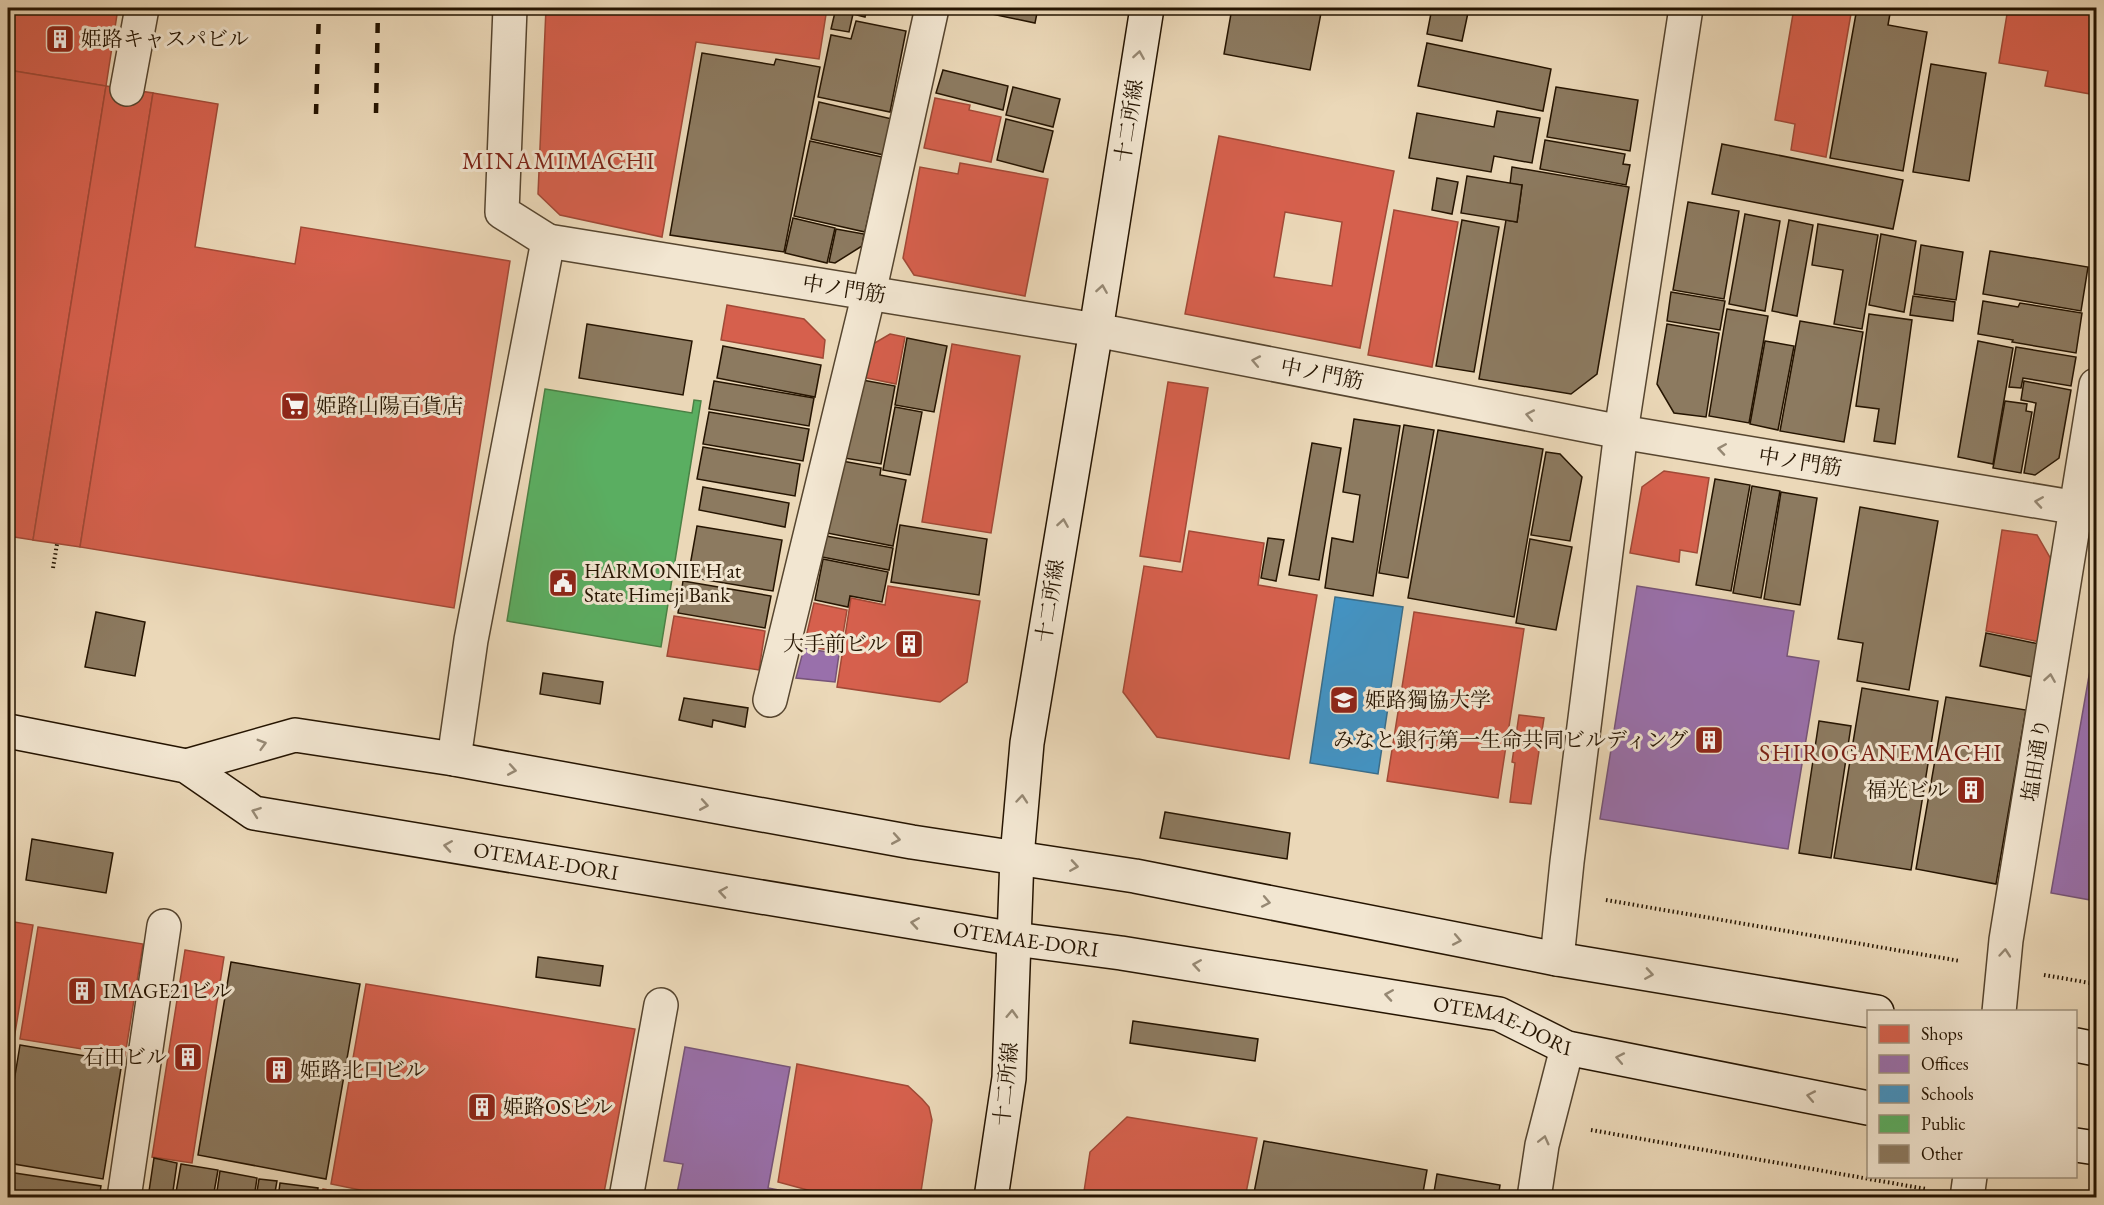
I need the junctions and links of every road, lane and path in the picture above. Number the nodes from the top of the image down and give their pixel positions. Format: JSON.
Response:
{"nodes":[{"id":1,"x":142,"y":8,"type":"edge"},
{"id":2,"x":510,"y":8,"type":"edge"},
{"id":3,"x":932,"y":8,"type":"edge"},
{"id":4,"x":1147,"y":8,"type":"edge"},
{"id":5,"x":1686,"y":8,"type":"edge"},
{"id":6,"x":127,"y":89,"type":"dead end"},
{"id":7,"x":548,"y":241,"type":"junction"},
{"id":8,"x":869,"y":293,"type":"junction"},
{"id":9,"x":1096,"y":330,"type":"junction"},
{"id":10,"x":2097,"y":385,"type":"edge"},
{"id":11,"x":1621,"y":432,"type":"junction"},
{"id":12,"x":2087,"y":510,"type":"edge"},
{"id":13,"x":57,"y":544,"type":"dead end"},
{"id":14,"x":53,"y":568,"type":"dead end"},
{"id":15,"x":770,"y":700,"type":"dead end"},
{"id":16,"x":8,"y":731,"type":"edge"},
{"id":17,"x":454,"y":759,"type":"junction"},
{"id":18,"x":186,"y":766,"type":"junction"},
{"id":19,"x":1017,"y":857,"type":"junction"},
{"id":20,"x":1563,"y":893,"type":"junction"},
{"id":21,"x":164,"y":926,"type":"dead end"},
{"id":22,"x":1015,"y":939,"type":"junction"},
{"id":23,"x":1557,"y":959,"type":"junction"},
{"id":24,"x":2004,"y":968,"type":"junction"},
{"id":25,"x":2097,"y":984,"type":"edge"},
{"id":26,"x":661,"y":1005,"type":"dead end"},
{"id":27,"x":1871,"y":1010,"type":"edge"},
{"id":28,"x":1999,"y":1010,"type":"edge"},
{"id":29,"x":2077,"y":1045,"type":"edge"},
{"id":30,"x":1567,"y":1048,"type":"junction"},
{"id":31,"x":2097,"y":1049,"type":"edge"},
{"id":32,"x":1867,"y":1108,"type":"edge"},
{"id":33,"x":1548,"y":1123,"type":"junction"},
{"id":34,"x":2077,"y":1145,"type":"edge"},
{"id":35,"x":2097,"y":1148,"type":"edge"},
{"id":36,"x":1867,"y":1174,"type":"edge"},
{"id":37,"x":1893,"y":1178,"type":"edge"},
{"id":38,"x":1968,"y":1190,"type":"edge"},
{"id":39,"x":124,"y":1197,"type":"edge"},
{"id":40,"x":626,"y":1197,"type":"edge"},
{"id":41,"x":992,"y":1197,"type":"edge"},
{"id":42,"x":1534,"y":1197,"type":"edge"}],
"edges":[{"from":1,"to":6,"type":"street"},
{"from":2,"to":7,"type":"street"},
{"from":3,"to":8,"type":"street"},
{"from":9,"to":4,"type":"street","name":"十二所線","one_way":true},
{"from":5,"to":11,"type":"street"},
{"from":7,"to":8,"type":"street","name":"中ノ門筋"},
{"from":7,"to":17,"type":"street"},
{"from":8,"to":9,"type":"street","name":"中ノ門筋"},
{"from":8,"to":15,"type":"street"},
{"from":11,"to":9,"type":"street","name":"中ノ門筋","one_way":true},
{"from":19,"to":9,"type":"street","name":"十二所線","one_way":true},
{"from":10,"to":12,"type":"street","name":"塩田通り"},
{"from":12,"to":11,"type":"street","name":"中ノ門筋","one_way":true},
{"from":11,"to":20,"type":"street"},
{"from":24,"to":12,"type":"street","name":"塩田通り","one_way":true},
{"from":13,"to":14,"type":"path"},
{"from":16,"to":18,"type":"street","name":"OTEMAE-DORI"},
{"from":18,"to":17,"type":"street","name":"OTEMAE-DORI","one_way":true},
{"from":17,"to":19,"type":"street","name":"OTEMAE-DORI","one_way":true},
{"from":22,"to":18,"type":"street","name":"OTEMAE-DORI","one_way":true},
{"from":19,"to":22,"type":"street","name":"十二所線"},
{"from":19,"to":23,"type":"street","name":"OTEMAE-DORI","one_way":true},
{"from":20,"to":23,"type":"street"},
{"from":20,"to":24,"type":"path"},
{"from":21,"to":39,"type":"street"},
{"from":30,"to":22,"type":"street","name":"OTEMAE-DORI","one_way":true},
{"from":41,"to":22,"type":"street","name":"十二所線","one_way":true},
{"from":23,"to":27,"type":"street","name":"OTEMAE-DORI","one_way":true},
{"from":24,"to":25,"type":"path"},
{"from":24,"to":28,"type":"street","name":"塩田通り"},
{"from":26,"to":40,"type":"street"},
{"from":29,"to":31,"type":"street"},
{"from":32,"to":30,"type":"street","name":"OTEMAE-DORI","one_way":true},
{"from":30,"to":33,"type":"street"},
{"from":33,"to":36,"type":"path"},
{"from":42,"to":33,"type":"street","one_way":true},
{"from":34,"to":35,"type":"street"},
{"from":37,"to":38,"type":"path"}]}
